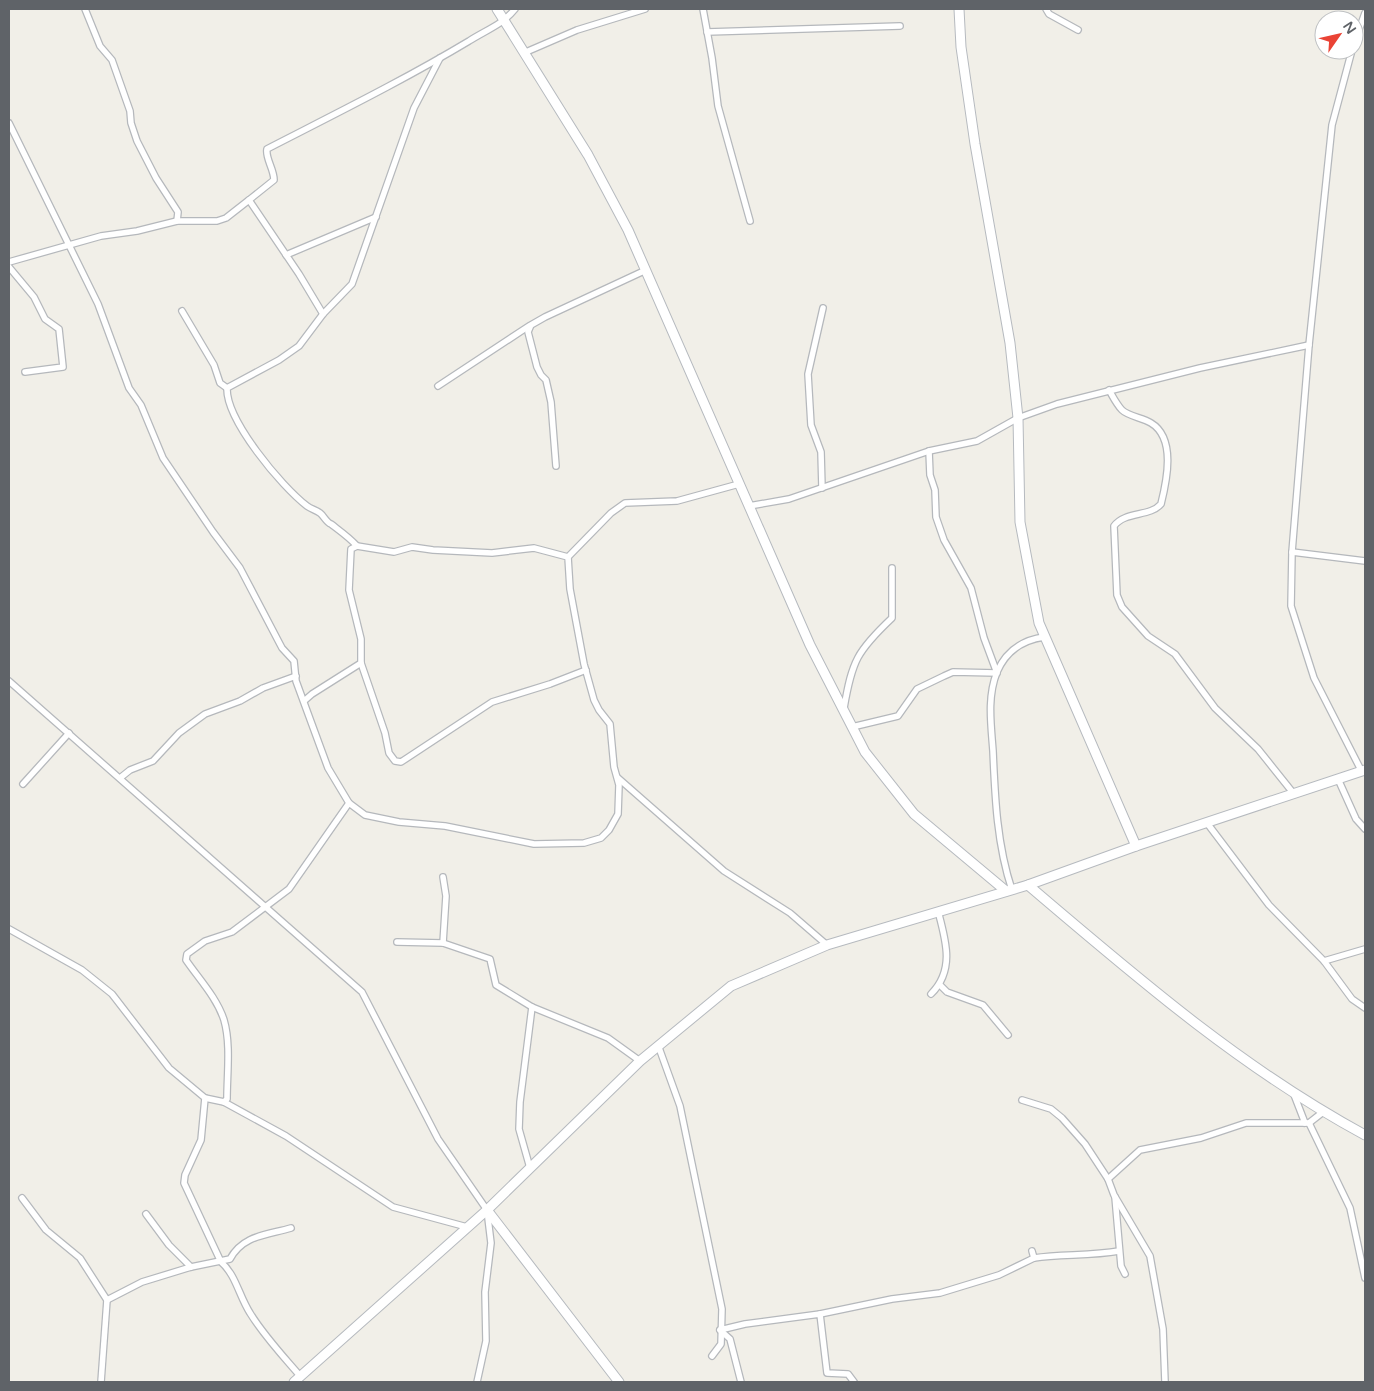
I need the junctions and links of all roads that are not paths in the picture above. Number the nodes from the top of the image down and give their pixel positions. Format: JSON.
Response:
{"nodes":[{"id":1,"x":85,"y":9,"type":"edge"},
{"id":2,"x":497,"y":9,"type":"edge"},
{"id":3,"x":515,"y":9,"type":"edge"},
{"id":4,"x":645,"y":9,"type":"edge"},
{"id":5,"x":703,"y":9,"type":"edge"},
{"id":6,"x":959,"y":9,"type":"edge"},
{"id":7,"x":1046,"y":9,"type":"edge"},
{"id":8,"x":504,"y":22,"type":"junction"},
{"id":9,"x":900,"y":26,"type":"dead end"},
{"id":10,"x":1078,"y":30,"type":"dead end"},
{"id":11,"x":707,"y":32,"type":"junction"},
{"id":12,"x":526,"y":52,"type":"junction"},
{"id":13,"x":440,"y":58,"type":"junction"},
{"id":14,"x":1349,"y":60,"type":"edge"},
{"id":15,"x":9,"y":123,"type":"edge"},
{"id":16,"x":249,"y":200,"type":"junction"},
{"id":17,"x":376,"y":217,"type":"junction"},
{"id":18,"x":177,"y":221,"type":"junction"},
{"id":19,"x":750,"y":221,"type":"dead end"},
{"id":20,"x":69,"y":245,"type":"junction"},
{"id":21,"x":286,"y":255,"type":"junction"},
{"id":22,"x":9,"y":262,"type":"edge"},
{"id":23,"x":9,"y":267,"type":"edge"},
{"id":24,"x":646,"y":270,"type":"junction"},
{"id":25,"x":823,"y":308,"type":"dead end"},
{"id":26,"x":182,"y":311,"type":"dead end"},
{"id":27,"x":323,"y":314,"type":"junction"},
{"id":28,"x":531,"y":325,"type":"junction"},
{"id":29,"x":1309,"y":345,"type":"junction"},
{"id":30,"x":25,"y":372,"type":"dead end"},
{"id":31,"x":438,"y":386,"type":"dead end"},
{"id":32,"x":227,"y":388,"type":"junction"},
{"id":33,"x":1109,"y":390,"type":"junction"},
{"id":34,"x":1018,"y":418,"type":"junction"},
{"id":35,"x":929,"y":451,"type":"junction"},
{"id":36,"x":556,"y":466,"type":"dead end"},
{"id":37,"x":739,"y":484,"type":"junction"},
{"id":38,"x":822,"y":488,"type":"junction"},
{"id":39,"x":749,"y":506,"type":"junction"},
{"id":40,"x":357,"y":546,"type":"junction"},
{"id":41,"x":1292,"y":552,"type":"junction"},
{"id":42,"x":568,"y":557,"type":"junction"},
{"id":43,"x":1365,"y":560,"type":"edge"},
{"id":44,"x":892,"y":568,"type":"dead end"},
{"id":45,"x":1044,"y":638,"type":"junction"},
{"id":46,"x":361,"y":663,"type":"junction"},
{"id":47,"x":586,"y":670,"type":"junction"},
{"id":48,"x":997,"y":673,"type":"junction"},
{"id":49,"x":296,"y":676,"type":"junction"},
{"id":50,"x":9,"y":680,"type":"edge"},
{"id":51,"x":304,"y":701,"type":"junction"},
{"id":52,"x":843,"y":710,"type":"junction"},
{"id":53,"x":852,"y":727,"type":"junction"},
{"id":54,"x":69,"y":734,"type":"junction"},
{"id":55,"x":1363,"y":771,"type":"edge"},
{"id":56,"x":120,"y":778,"type":"junction"},
{"id":57,"x":618,"y":778,"type":"junction"},
{"id":58,"x":1338,"y":779,"type":"junction"},
{"id":59,"x":23,"y":784,"type":"dead end"},
{"id":60,"x":1294,"y":794,"type":"junction"},
{"id":61,"x":349,"y":803,"type":"junction"},
{"id":62,"x":1207,"y":823,"type":"junction"},
{"id":63,"x":1365,"y":829,"type":"edge"},
{"id":64,"x":1136,"y":846,"type":"junction"},
{"id":65,"x":443,"y":877,"type":"dead end"},
{"id":66,"x":1028,"y":885,"type":"junction"},
{"id":67,"x":1009,"y":890,"type":"junction"},
{"id":68,"x":265,"y":906,"type":"junction"},
{"id":69,"x":938,"y":911,"type":"junction"},
{"id":70,"x":9,"y":929,"type":"edge"},
{"id":71,"x":397,"y":942,"type":"dead end"},
{"id":72,"x":444,"y":943,"type":"junction"},
{"id":73,"x":827,"y":945,"type":"junction"},
{"id":74,"x":1365,"y":949,"type":"edge"},
{"id":75,"x":1324,"y":961,"type":"junction"},
{"id":76,"x":940,"y":985,"type":"junction"},
{"id":77,"x":930,"y":994,"type":"dead end"},
{"id":78,"x":532,"y":1007,"type":"junction"},
{"id":79,"x":1365,"y":1008,"type":"edge"},
{"id":80,"x":1008,"y":1035,"type":"dead end"},
{"id":81,"x":658,"y":1045,"type":"junction"},
{"id":82,"x":640,"y":1061,"type":"junction"},
{"id":83,"x":1293,"y":1092,"type":"junction"},
{"id":84,"x":205,"y":1098,"type":"junction"},
{"id":85,"x":1022,"y":1100,"type":"dead end"},
{"id":86,"x":224,"y":1102,"type":"junction"},
{"id":87,"x":1323,"y":1112,"type":"junction"},
{"id":88,"x":1307,"y":1123,"type":"junction"},
{"id":89,"x":1365,"y":1135,"type":"edge"},
{"id":90,"x":530,"y":1168,"type":"junction"},
{"id":91,"x":1108,"y":1179,"type":"junction"},
{"id":92,"x":1114,"y":1195,"type":"junction"},
{"id":93,"x":22,"y":1198,"type":"dead end"},
{"id":94,"x":487,"y":1210,"type":"junction"},
{"id":95,"x":146,"y":1214,"type":"dead end"},
{"id":96,"x":292,"y":1228,"type":"dead end"},
{"id":97,"x":467,"y":1228,"type":"junction"},
{"id":98,"x":1032,"y":1251,"type":"dead end"},
{"id":99,"x":1119,"y":1251,"type":"junction"},
{"id":100,"x":1034,"y":1258,"type":"junction"},
{"id":101,"x":221,"y":1262,"type":"junction"},
{"id":102,"x":191,"y":1267,"type":"junction"},
{"id":103,"x":1125,"y":1274,"type":"dead end"},
{"id":104,"x":1365,"y":1278,"type":"edge"},
{"id":105,"x":107,"y":1300,"type":"junction"},
{"id":106,"x":820,"y":1314,"type":"junction"},
{"id":107,"x":720,"y":1330,"type":"junction"},
{"id":108,"x":712,"y":1356,"type":"dead end"},
{"id":109,"x":298,"y":1379,"type":"edge"},
{"id":110,"x":101,"y":1382,"type":"edge"},
{"id":111,"x":477,"y":1382,"type":"edge"},
{"id":112,"x":619,"y":1382,"type":"edge"},
{"id":113,"x":740,"y":1382,"type":"edge"},
{"id":114,"x":854,"y":1382,"type":"edge"},
{"id":115,"x":1165,"y":1382,"type":"edge"}],
"edges":[{"from":1,"to":18,"type":"street"},
{"from":2,"to":8,"type":"street"},
{"from":3,"to":8,"type":"street"},
{"from":4,"to":12,"type":"street"},
{"from":5,"to":11,"type":"street"},
{"from":6,"to":34,"type":"street"},
{"from":7,"to":10,"type":"street"},
{"from":8,"to":12,"type":"street"},
{"from":8,"to":13,"type":"street"},
{"from":9,"to":11,"type":"street"},
{"from":11,"to":19,"type":"street"},
{"from":12,"to":24,"type":"street"},
{"from":13,"to":16,"type":"street"},
{"from":13,"to":17,"type":"street"},
{"from":14,"to":29,"type":"street"},
{"from":15,"to":20,"type":"street"},
{"from":16,"to":18,"type":"street"},
{"from":16,"to":21,"type":"street"},
{"from":17,"to":21,"type":"street"},
{"from":17,"to":27,"type":"street"},
{"from":18,"to":20,"type":"street"},
{"from":20,"to":22,"type":"street"},
{"from":20,"to":49,"type":"street"},
{"from":21,"to":27,"type":"street"},
{"from":23,"to":30,"type":"street"},
{"from":24,"to":28,"type":"street"},
{"from":24,"to":37,"type":"street"},
{"from":25,"to":38,"type":"street"},
{"from":26,"to":32,"type":"street"},
{"from":27,"to":32,"type":"street"},
{"from":28,"to":31,"type":"street"},
{"from":28,"to":36,"type":"street"},
{"from":29,"to":33,"type":"street"},
{"from":29,"to":41,"type":"street"},
{"from":32,"to":40,"type":"street"},
{"from":33,"to":34,"type":"street"},
{"from":33,"to":60,"type":"street"},
{"from":34,"to":35,"type":"street"},
{"from":34,"to":45,"type":"street"},
{"from":35,"to":38,"type":"street"},
{"from":35,"to":48,"type":"street"},
{"from":37,"to":39,"type":"street"},
{"from":37,"to":42,"type":"street"},
{"from":38,"to":39,"type":"street"},
{"from":39,"to":52,"type":"street"},
{"from":40,"to":42,"type":"street"},
{"from":40,"to":46,"type":"street"},
{"from":41,"to":43,"type":"street"},
{"from":41,"to":55,"type":"street"},
{"from":42,"to":47,"type":"street"},
{"from":44,"to":52,"type":"street"},
{"from":45,"to":48,"type":"street"},
{"from":45,"to":64,"type":"street"},
{"from":46,"to":47,"type":"street"},
{"from":46,"to":51,"type":"street"},
{"from":47,"to":57,"type":"street"},
{"from":48,"to":53,"type":"street"},
{"from":48,"to":67,"type":"street"},
{"from":49,"to":51,"type":"street"},
{"from":49,"to":56,"type":"street"},
{"from":50,"to":54,"type":"street"},
{"from":51,"to":61,"type":"street"},
{"from":52,"to":53,"type":"street"},
{"from":53,"to":67,"type":"street"},
{"from":54,"to":56,"type":"street"},
{"from":54,"to":59,"type":"street"},
{"from":55,"to":58,"type":"street"},
{"from":56,"to":68,"type":"street"},
{"from":57,"to":61,"type":"street"},
{"from":57,"to":73,"type":"street"},
{"from":58,"to":60,"type":"street"},
{"from":58,"to":63,"type":"street"},
{"from":60,"to":62,"type":"street"},
{"from":61,"to":68,"type":"street"},
{"from":62,"to":64,"type":"street"},
{"from":62,"to":75,"type":"street"},
{"from":64,"to":66,"type":"street"},
{"from":65,"to":72,"type":"street"},
{"from":66,"to":67,"type":"street"},
{"from":66,"to":83,"type":"street"},
{"from":67,"to":69,"type":"street"},
{"from":68,"to":86,"type":"street"},
{"from":68,"to":94,"type":"street"},
{"from":69,"to":73,"type":"street"},
{"from":69,"to":76,"type":"street"},
{"from":70,"to":84,"type":"street"},
{"from":71,"to":72,"type":"street"},
{"from":72,"to":78,"type":"street"},
{"from":73,"to":81,"type":"street"},
{"from":74,"to":75,"type":"street"},
{"from":75,"to":79,"type":"street"},
{"from":76,"to":77,"type":"street"},
{"from":76,"to":80,"type":"street"},
{"from":78,"to":82,"type":"street"},
{"from":78,"to":90,"type":"street"},
{"from":81,"to":82,"type":"street"},
{"from":81,"to":107,"type":"street"},
{"from":82,"to":90,"type":"street"},
{"from":83,"to":87,"type":"street"},
{"from":83,"to":88,"type":"street"},
{"from":84,"to":86,"type":"street"},
{"from":84,"to":101,"type":"street"},
{"from":85,"to":91,"type":"street"},
{"from":86,"to":97,"type":"street"},
{"from":87,"to":88,"type":"street"},
{"from":87,"to":89,"type":"street"},
{"from":88,"to":91,"type":"street"},
{"from":88,"to":104,"type":"street"},
{"from":90,"to":94,"type":"street"},
{"from":91,"to":92,"type":"street"},
{"from":92,"to":99,"type":"street"},
{"from":92,"to":115,"type":"street"},
{"from":93,"to":105,"type":"street"},
{"from":94,"to":97,"type":"street"},
{"from":94,"to":111,"type":"street"},
{"from":94,"to":112,"type":"street"},
{"from":95,"to":102,"type":"street"},
{"from":96,"to":101,"type":"street"},
{"from":97,"to":109,"type":"street"},
{"from":98,"to":100,"type":"street"},
{"from":99,"to":100,"type":"street"},
{"from":99,"to":103,"type":"street"},
{"from":100,"to":106,"type":"street"},
{"from":101,"to":102,"type":"street"},
{"from":101,"to":109,"type":"street"},
{"from":102,"to":105,"type":"street"},
{"from":105,"to":110,"type":"street"},
{"from":106,"to":107,"type":"street"},
{"from":106,"to":114,"type":"street"},
{"from":107,"to":108,"type":"street"},
{"from":107,"to":113,"type":"street"}]}
